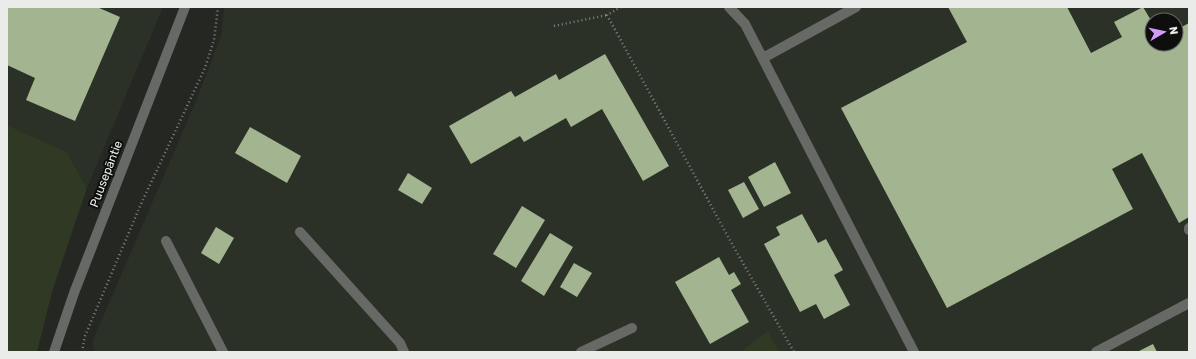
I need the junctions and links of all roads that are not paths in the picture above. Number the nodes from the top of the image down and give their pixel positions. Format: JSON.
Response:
{"nodes":[{"id":1,"x":185,"y":7,"type":"edge"},
{"id":2,"x":729,"y":7,"type":"edge"},
{"id":3,"x":856,"y":7,"type":"edge"},
{"id":4,"x":763,"y":58,"type":"junction"},
{"id":5,"x":300,"y":232,"type":"dead end"},
{"id":6,"x":166,"y":242,"type":"dead end"},
{"id":7,"x":1189,"y":304,"type":"edge"},
{"id":8,"x":632,"y":328,"type":"dead end"},
{"id":9,"x":54,"y":352,"type":"edge"},
{"id":10,"x":223,"y":352,"type":"edge"},
{"id":11,"x":404,"y":352,"type":"edge"},
{"id":12,"x":581,"y":352,"type":"edge"},
{"id":13,"x":914,"y":352,"type":"edge"},
{"id":14,"x":1096,"y":352,"type":"edge"}],
"edges":[{"from":1,"to":9,"type":"street","name":"Puusepäntie"},
{"from":2,"to":4,"type":"street"},
{"from":3,"to":4,"type":"street"},
{"from":4,"to":13,"type":"street"},
{"from":5,"to":11,"type":"street"},
{"from":6,"to":10,"type":"street"},
{"from":7,"to":14,"type":"street"},
{"from":8,"to":12,"type":"street"}]}
